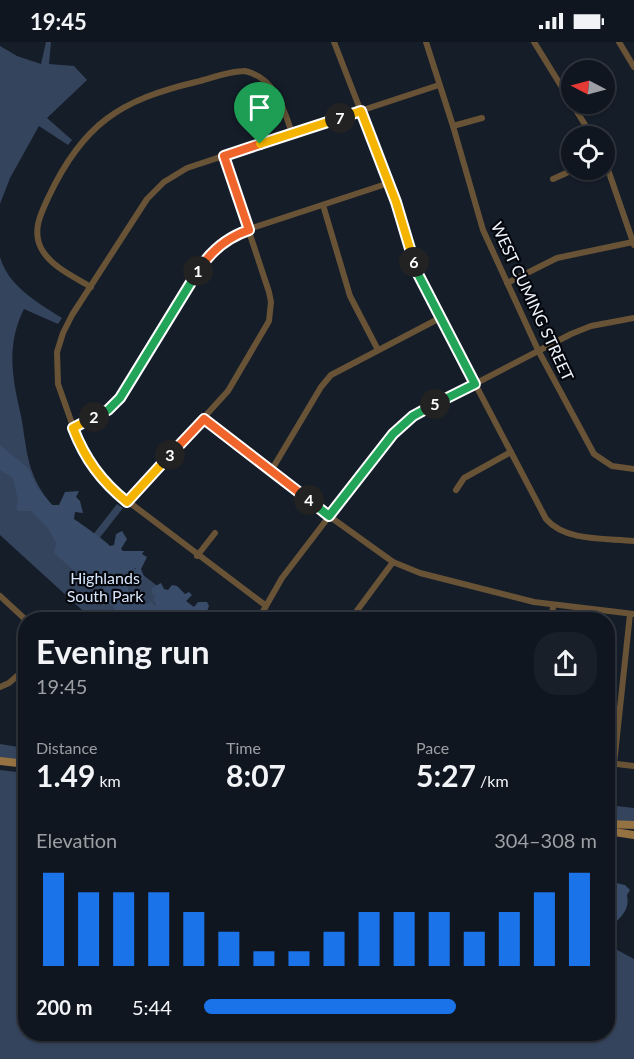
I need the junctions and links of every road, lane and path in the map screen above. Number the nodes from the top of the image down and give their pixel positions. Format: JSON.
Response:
{"nodes":[{"id":1,"x":334,"y":42,"type":"edge"},
{"id":2,"x":426,"y":42,"type":"edge"},
{"id":3,"x":534,"y":42,"type":"edge"},
{"id":4,"x":619,"y":42,"type":"edge"},
{"id":5,"x":634,"y":67,"type":"edge"},
{"id":6,"x":439,"y":85,"type":"junction"},
{"id":7,"x":361,"y":111,"type":"junction"},
{"id":8,"x":482,"y":118,"type":"dead end"},
{"id":9,"x":453,"y":126,"type":"junction"},
{"id":10,"x":586,"y":126,"type":"edge"},
{"id":11,"x":292,"y":133,"type":"junction"},
{"id":12,"x":224,"y":156,"type":"junction"},
{"id":13,"x":561,"y":175,"type":"edge"},
{"id":14,"x":553,"y":179,"type":"dead end"},
{"id":15,"x":612,"y":180,"type":"edge"},
{"id":16,"x":389,"y":183,"type":"junction"},
{"id":17,"x":323,"y":205,"type":"junction"},
{"id":18,"x":249,"y":230,"type":"junction"},
{"id":19,"x":634,"y":243,"type":"edge"},
{"id":20,"x":507,"y":283,"type":"junction"},
{"id":21,"x":91,"y":287,"type":"junction"},
{"id":22,"x":440,"y":318,"type":"junction"},
{"id":23,"x":634,"y":318,"type":"edge"},
{"id":24,"x":378,"y":350,"type":"junction"},
{"id":25,"x":538,"y":350,"type":"junction"},
{"id":26,"x":475,"y":384,"type":"junction"},
{"id":27,"x":204,"y":419,"type":"junction"},
{"id":28,"x":73,"y":428,"type":"junction"},
{"id":29,"x":511,"y":452,"type":"junction"},
{"id":30,"x":634,"y":469,"type":"edge"},
{"id":31,"x":270,"y":471,"type":"junction"},
{"id":32,"x":456,"y":490,"type":"dead end"},
{"id":33,"x":127,"y":502,"type":"junction"},
{"id":34,"x":329,"y":516,"type":"junction"},
{"id":35,"x":215,"y":533,"type":"dead end"},
{"id":36,"x":634,"y":541,"type":"edge"},
{"id":37,"x":197,"y":556,"type":"junction"},
{"id":38,"x":393,"y":562,"type":"junction"},
{"id":39,"x":0,"y":596,"type":"edge"},
{"id":40,"x":265,"y":605,"type":"junction"},
{"id":41,"x":553,"y":606,"type":"junction"},
{"id":42,"x":262,"y":612,"type":"edge"},
{"id":43,"x":356,"y":612,"type":"edge"},
{"id":44,"x":553,"y":612,"type":"edge"},
{"id":45,"x":612,"y":612,"type":"edge"},
{"id":46,"x":615,"y":612,"type":"edge"},
{"id":47,"x":18,"y":613,"type":"edge"},
{"id":48,"x":632,"y":614,"type":"edge"},
{"id":49,"x":18,"y":675,"type":"edge"},
{"id":50,"x":0,"y":687,"type":"edge"},
{"id":51,"x":615,"y":735,"type":"edge"},
{"id":52,"x":0,"y":761,"type":"edge"},
{"id":53,"x":18,"y":763,"type":"edge"},
{"id":54,"x":615,"y":764,"type":"edge"},
{"id":55,"x":634,"y":766,"type":"edge"},
{"id":56,"x":615,"y":824,"type":"edge"},
{"id":57,"x":634,"y":825,"type":"edge"},
{"id":58,"x":615,"y":832,"type":"edge"},
{"id":59,"x":634,"y":835,"type":"edge"}],
"edges":[{"from":1,"to":7,"type":"street"},
{"from":2,"to":6,"type":"street","name":"WEST CUMING STREET"},
{"from":3,"to":10,"type":"street"},
{"from":4,"to":5,"type":"street"},
{"from":6,"to":7,"type":"street"},
{"from":6,"to":9,"type":"street","name":"WEST CUMING STREET"},
{"from":7,"to":11,"type":"street"},
{"from":7,"to":16,"type":"street"},
{"from":8,"to":9,"type":"street"},
{"from":9,"to":20,"type":"street","name":"WEST CUMING STREET"},
{"from":11,"to":12,"type":"street"},
{"from":11,"to":21,"type":"street"},
{"from":12,"to":18,"type":"street"},
{"from":12,"to":21,"type":"street"},
{"from":13,"to":14,"type":"street"},
{"from":15,"to":19,"type":"street"},
{"from":16,"to":17,"type":"street"},
{"from":16,"to":22,"type":"street"},
{"from":17,"to":18,"type":"street"},
{"from":17,"to":24,"type":"street"},
{"from":18,"to":27,"type":"street"},
{"from":18,"to":28,"type":"street"},
{"from":19,"to":20,"type":"street"},
{"from":20,"to":25,"type":"street","name":"WEST CUMING STREET"},
{"from":21,"to":28,"type":"street"},
{"from":22,"to":24,"type":"street"},
{"from":22,"to":26,"type":"street"},
{"from":23,"to":25,"type":"street"},
{"from":24,"to":31,"type":"street"},
{"from":25,"to":26,"type":"street"},
{"from":25,"to":30,"type":"street","name":"WEST CUMING STREET"},
{"from":26,"to":29,"type":"street"},
{"from":26,"to":34,"type":"street"},
{"from":27,"to":31,"type":"street"},
{"from":27,"to":33,"type":"street"},
{"from":28,"to":33,"type":"street"},
{"from":29,"to":32,"type":"street"},
{"from":29,"to":36,"type":"street"},
{"from":31,"to":34,"type":"street"},
{"from":33,"to":37,"type":"street"},
{"from":34,"to":38,"type":"street"},
{"from":34,"to":40,"type":"street"},
{"from":35,"to":37,"type":"street"},
{"from":37,"to":40,"type":"street"},
{"from":38,"to":41,"type":"street"},
{"from":38,"to":43,"type":"street"},
{"from":39,"to":47,"type":"street"},
{"from":40,"to":42,"type":"street"},
{"from":41,"to":44,"type":"street"},
{"from":41,"to":45,"type":"street"},
{"from":46,"to":48,"type":"street"},
{"from":48,"to":51,"type":"street"},
{"from":49,"to":50,"type":"street"},
{"from":52,"to":53,"type":"main road"},
{"from":54,"to":55,"type":"street"},
{"from":56,"to":57,"type":"main road"},
{"from":58,"to":59,"type":"main road"}]}
